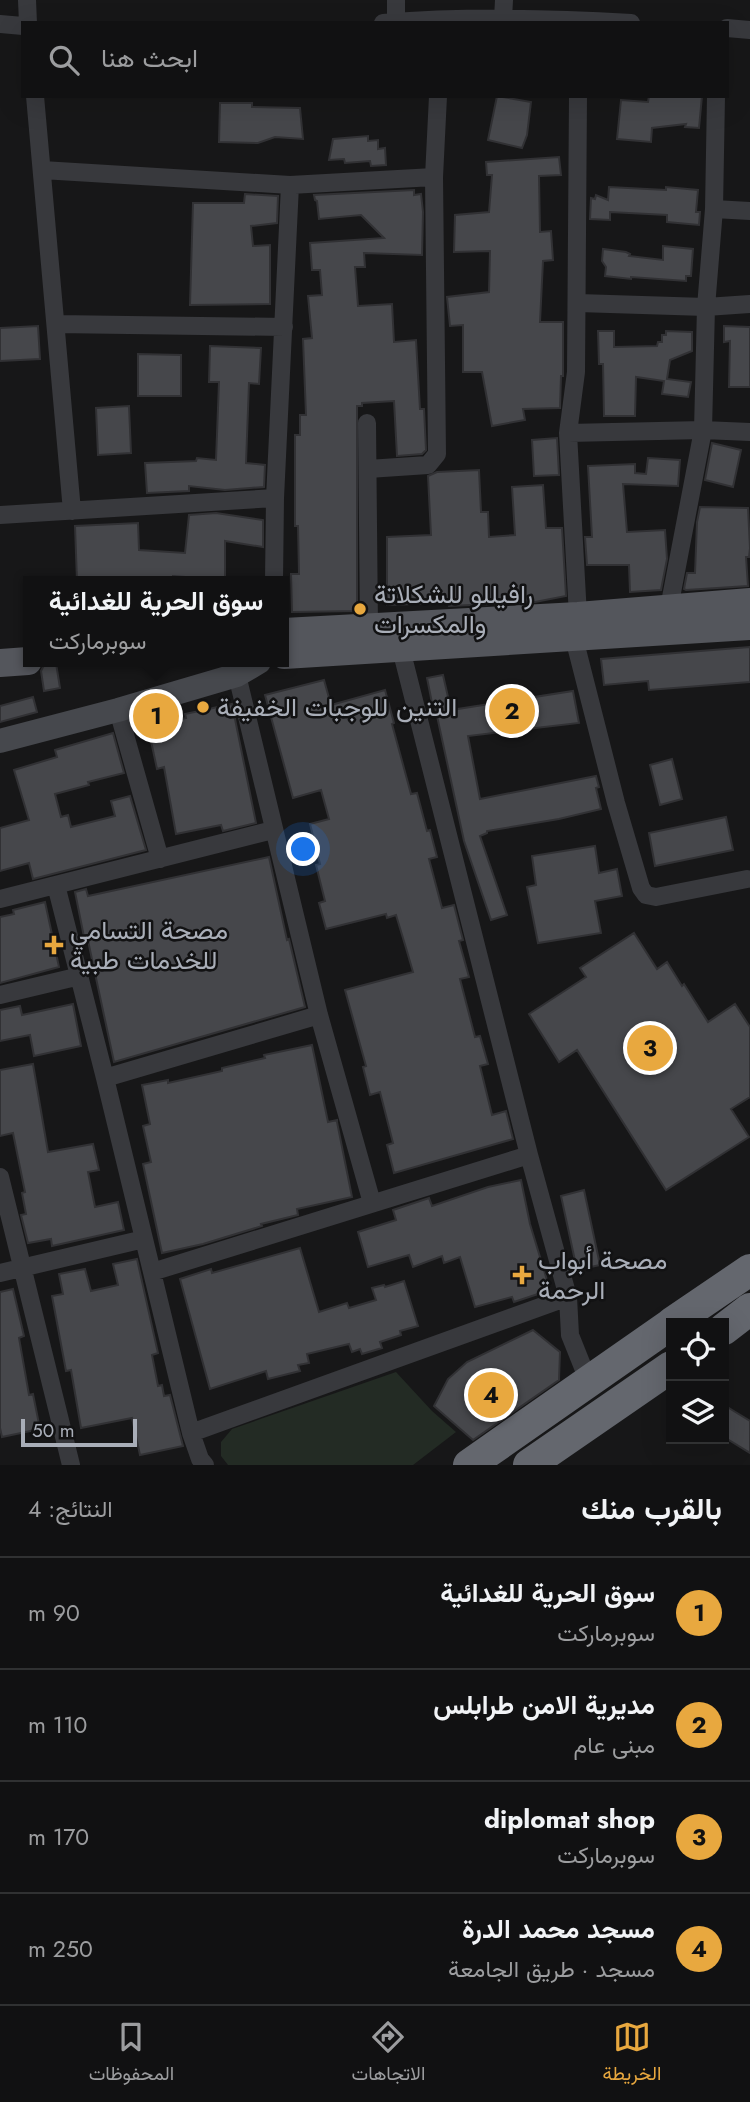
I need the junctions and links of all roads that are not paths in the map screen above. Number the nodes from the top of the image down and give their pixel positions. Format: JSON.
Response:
{"nodes":[{"id":1,"x":27,"y":0,"type":"edge"},
{"id":2,"x":396,"y":0,"type":"edge"},
{"id":3,"x":504,"y":0,"type":"edge"},
{"id":4,"x":503,"y":19,"type":"junction"},
{"id":5,"x":28,"y":21,"type":"edge"},
{"id":6,"x":390,"y":21,"type":"edge"},
{"id":7,"x":443,"y":21,"type":"edge"},
{"id":8,"x":578,"y":21,"type":"edge"},
{"id":9,"x":0,"y":24,"type":"edge"},
{"id":10,"x":21,"y":26,"type":"edge"},
{"id":11,"x":729,"y":28,"type":"edge"},
{"id":12,"x":750,"y":30,"type":"edge"},
{"id":13,"x":35,"y":98,"type":"edge"},
{"id":14,"x":438,"y":98,"type":"edge"},
{"id":15,"x":578,"y":98,"type":"edge"},
{"id":16,"x":716,"y":98,"type":"edge"},
{"id":17,"x":42,"y":170,"type":"junction"},
{"id":18,"x":434,"y":177,"type":"junction"},
{"id":19,"x":290,"y":185,"type":"junction"},
{"id":20,"x":715,"y":209,"type":"junction"},
{"id":21,"x":750,"y":211,"type":"edge"},
{"id":22,"x":578,"y":303,"type":"junction"},
{"id":23,"x":750,"y":304,"type":"edge"},
{"id":24,"x":706,"y":307,"type":"junction"},
{"id":25,"x":56,"y":324,"type":"junction"},
{"id":26,"x":284,"y":327,"type":"junction"},
{"id":27,"x":367,"y":424,"type":"dead end"},
{"id":28,"x":703,"y":430,"type":"junction"},
{"id":29,"x":750,"y":432,"type":"edge"},
{"id":30,"x":568,"y":433,"type":"junction"},
{"id":31,"x":368,"y":469,"type":"junction"},
{"id":32,"x":275,"y":498,"type":"junction"},
{"id":33,"x":72,"y":511,"type":"junction"},
{"id":34,"x":0,"y":515,"type":"edge"},
{"id":35,"x":274,"y":576,"type":"edge"},
{"id":36,"x":750,"y":601,"type":"edge"},
{"id":37,"x":669,"y":608,"type":"junction"},
{"id":38,"x":750,"y":626,"type":"edge"},
{"id":39,"x":369,"y":627,"type":"junction"},
{"id":40,"x":576,"y":627,"type":"junction"},
{"id":41,"x":289,"y":632,"type":"edge"},
{"id":42,"x":23,"y":644,"type":"edge"},
{"id":43,"x":0,"y":646,"type":"edge"},
{"id":44,"x":401,"y":649,"type":"junction"},
{"id":45,"x":289,"y":655,"type":"edge"},
{"id":46,"x":23,"y":661,"type":"edge"},
{"id":47,"x":0,"y":663,"type":"edge"},
{"id":48,"x":251,"y":667,"type":"edge"},
{"id":49,"x":237,"y":675,"type":"junction"},
{"id":50,"x":118,"y":710,"type":"junction"},
{"id":51,"x":0,"y":741,"type":"edge"},
{"id":52,"x":274,"y":830,"type":"junction"},
{"id":53,"x":160,"y":859,"type":"junction"},
{"id":54,"x":747,"y":879,"type":"dead end"},
{"id":55,"x":56,"y":885,"type":"junction"},
{"id":56,"x":0,"y":899,"type":"edge"},
{"id":57,"x":79,"y":976,"type":"junction"},
{"id":58,"x":0,"y":995,"type":"edge"},
{"id":59,"x":319,"y":1015,"type":"junction"},
{"id":60,"x":106,"y":1078,"type":"junction"},
{"id":61,"x":529,"y":1156,"type":"junction"},
{"id":62,"x":0,"y":1177,"type":"edge"},
{"id":63,"x":372,"y":1203,"type":"junction"},
{"id":64,"x":144,"y":1239,"type":"junction"},
{"id":65,"x":22,"y":1268,"type":"junction"},
{"id":66,"x":750,"y":1270,"type":"edge"},
{"id":67,"x":152,"y":1272,"type":"junction"},
{"id":68,"x":0,"y":1273,"type":"edge"},
{"id":69,"x":568,"y":1297,"type":"junction"},
{"id":70,"x":750,"y":1309,"type":"edge"},
{"id":71,"x":681,"y":1318,"type":"edge"},
{"id":72,"x":729,"y":1325,"type":"edge"},
{"id":73,"x":666,"y":1328,"type":"edge"},
{"id":74,"x":666,"y":1370,"type":"edge"},
{"id":75,"x":588,"y":1380,"type":"junction"},
{"id":76,"x":191,"y":1433,"type":"junction"},
{"id":77,"x":196,"y":1463,"type":"edge"},
{"id":78,"x":71,"y":1465,"type":"edge"},
{"id":79,"x":469,"y":1465,"type":"edge"},
{"id":80,"x":529,"y":1465,"type":"edge"}],
"edges":[{"from":1,"to":5,"type":"street"},
{"from":2,"to":6,"type":"street"},
{"from":3,"to":4,"type":"street"},
{"from":4,"to":7,"type":"street"},
{"from":4,"to":8,"type":"street"},
{"from":9,"to":10,"type":"street"},
{"from":11,"to":12,"type":"street"},
{"from":13,"to":17,"type":"street"},
{"from":14,"to":18,"type":"street"},
{"from":15,"to":22,"type":"street"},
{"from":16,"to":20,"type":"street"},
{"from":17,"to":19,"type":"street"},
{"from":17,"to":25,"type":"street"},
{"from":18,"to":19,"type":"street"},
{"from":18,"to":31,"type":"street"},
{"from":19,"to":26,"type":"street"},
{"from":20,"to":21,"type":"street"},
{"from":20,"to":24,"type":"street"},
{"from":22,"to":24,"type":"street"},
{"from":22,"to":30,"type":"street"},
{"from":23,"to":24,"type":"street"},
{"from":24,"to":28,"type":"street"},
{"from":25,"to":26,"type":"street"},
{"from":25,"to":33,"type":"street"},
{"from":26,"to":32,"type":"street"},
{"from":27,"to":31,"type":"street"},
{"from":28,"to":29,"type":"street"},
{"from":28,"to":30,"type":"street"},
{"from":28,"to":37,"type":"street"},
{"from":30,"to":40,"type":"street"},
{"from":31,"to":39,"type":"street"},
{"from":32,"to":33,"type":"street"},
{"from":32,"to":35,"type":"street"},
{"from":33,"to":34,"type":"street"},
{"from":36,"to":37,"type":"main road"},
{"from":37,"to":40,"type":"main road"},
{"from":38,"to":40,"type":"main road"},
{"from":39,"to":40,"type":"main road"},
{"from":39,"to":41,"type":"main road"},
{"from":40,"to":44,"type":"main road"},
{"from":40,"to":54,"type":"street"},
{"from":42,"to":43,"type":"main road"},
{"from":44,"to":45,"type":"main road"},
{"from":44,"to":61,"type":"street"},
{"from":46,"to":47,"type":"main road"},
{"from":48,"to":49,"type":"street"},
{"from":49,"to":50,"type":"street"},
{"from":49,"to":52,"type":"street"},
{"from":50,"to":51,"type":"street"},
{"from":50,"to":53,"type":"street"},
{"from":52,"to":53,"type":"street"},
{"from":52,"to":59,"type":"street"},
{"from":53,"to":55,"type":"street"},
{"from":55,"to":56,"type":"street"},
{"from":55,"to":57,"type":"street"},
{"from":57,"to":58,"type":"street"},
{"from":57,"to":60,"type":"street"},
{"from":59,"to":60,"type":"street"},
{"from":59,"to":63,"type":"street"},
{"from":60,"to":64,"type":"street"},
{"from":61,"to":63,"type":"street"},
{"from":61,"to":69,"type":"street"},
{"from":62,"to":65,"type":"street"},
{"from":63,"to":67,"type":"street"},
{"from":64,"to":65,"type":"street"},
{"from":64,"to":67,"type":"street"},
{"from":65,"to":68,"type":"street"},
{"from":65,"to":78,"type":"street"},
{"from":66,"to":71,"type":"highway"},
{"from":67,"to":76,"type":"street"},
{"from":69,"to":75,"type":"street"},
{"from":69,"to":76,"type":"street"},
{"from":70,"to":72,"type":"highway"},
{"from":73,"to":75,"type":"highway"},
{"from":74,"to":80,"type":"highway"},
{"from":75,"to":79,"type":"highway"},
{"from":76,"to":77,"type":"street"}]}
